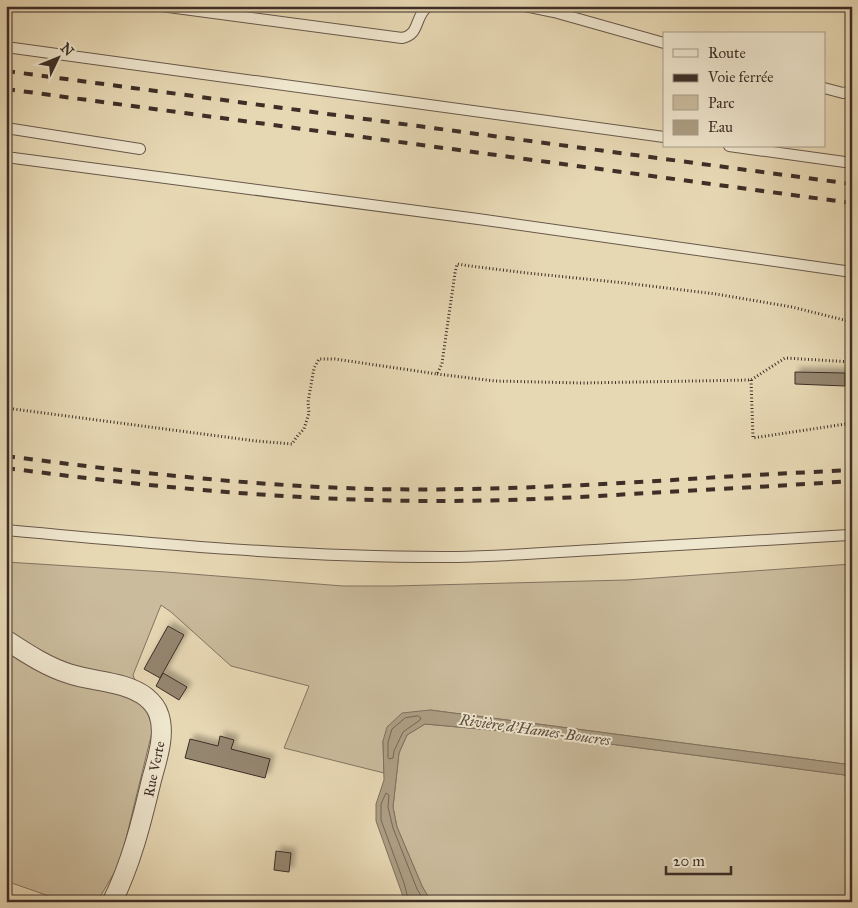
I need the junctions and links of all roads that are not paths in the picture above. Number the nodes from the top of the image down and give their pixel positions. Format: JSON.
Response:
{"nodes":[{"id":1,"x":161,"y":6,"type":"edge"},
{"id":2,"x":428,"y":6,"type":"edge"},
{"id":3,"x":525,"y":6,"type":"edge"},
{"id":4,"x":663,"y":43,"type":"edge"},
{"id":5,"x":6,"y":47,"type":"edge"},
{"id":6,"x":826,"y":88,"type":"edge"},
{"id":7,"x":852,"y":91,"type":"edge"},
{"id":8,"x":6,"y":128,"type":"edge"},
{"id":9,"x":663,"y":137,"type":"edge"},
{"id":10,"x":743,"y":148,"type":"edge"},
{"id":11,"x":140,"y":149,"type":"dead end"},
{"id":12,"x":6,"y":157,"type":"edge"},
{"id":13,"x":852,"y":163,"type":"edge"},
{"id":14,"x":852,"y":272,"type":"edge"},
{"id":15,"x":6,"y":530,"type":"edge"},
{"id":16,"x":852,"y":535,"type":"edge"},
{"id":17,"x":6,"y":640,"type":"edge"},
{"id":18,"x":112,"y":902,"type":"edge"}],
"edges":[{"from":1,"to":2,"type":"lane"},
{"from":3,"to":4,"type":"lane"},
{"from":5,"to":9,"type":"lane"},
{"from":6,"to":7,"type":"lane"},
{"from":8,"to":11,"type":"lane"},
{"from":10,"to":13,"type":"lane"},
{"from":12,"to":14,"type":"lane"},
{"from":15,"to":16,"type":"lane"},
{"from":17,"to":18,"type":"street","name":"Rue Verte"}]}
